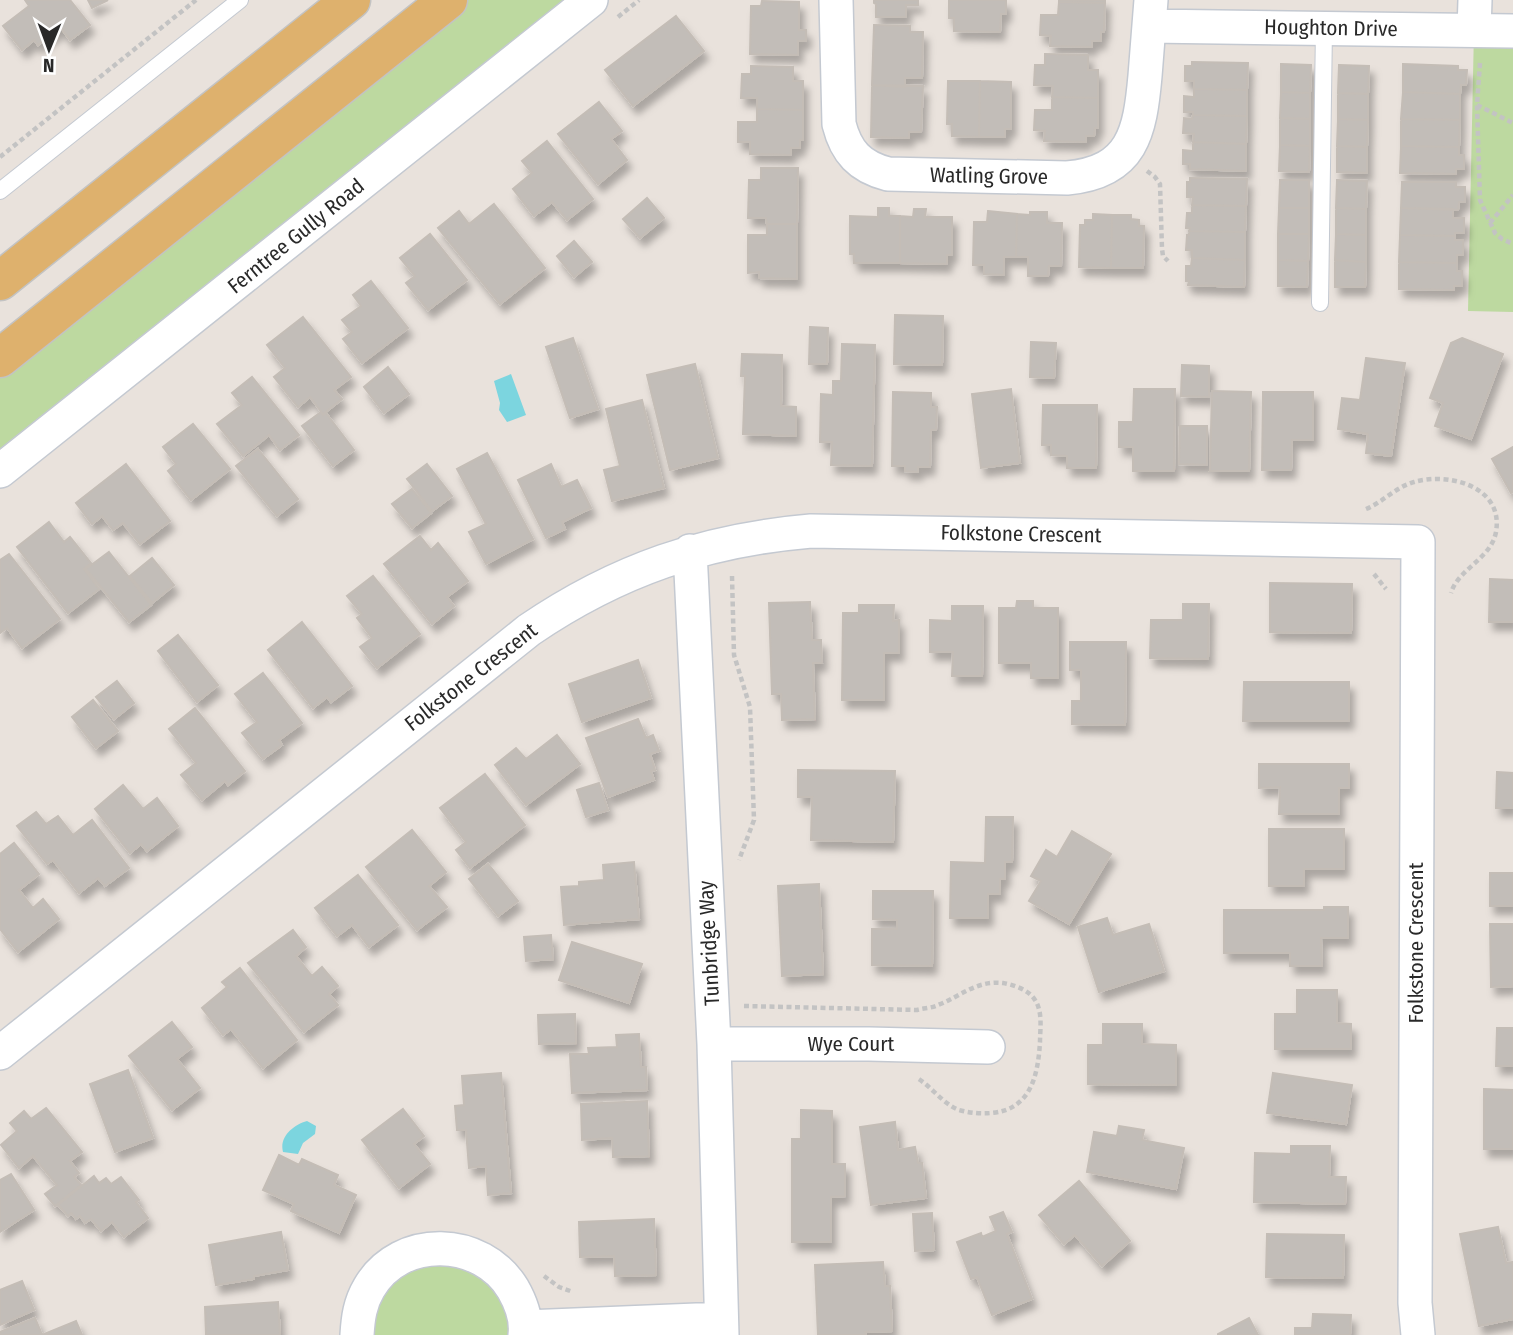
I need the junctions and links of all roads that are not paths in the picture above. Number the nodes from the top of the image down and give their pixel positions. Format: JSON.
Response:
{"nodes":[{"id":1,"x":240,"y":0,"type":"edge"},
{"id":2,"x":351,"y":0,"type":"edge"},
{"id":3,"x":447,"y":0,"type":"edge"},
{"id":4,"x":591,"y":0,"type":"edge"},
{"id":5,"x":836,"y":0,"type":"edge"},
{"id":6,"x":1150,"y":13,"type":"edge"},
{"id":7,"x":1324,"y":28,"type":"junction"},
{"id":8,"x":1476,"y":29,"type":"edge"},
{"id":9,"x":1513,"y":31,"type":"edge"},
{"id":10,"x":0,"y":191,"type":"edge"},
{"id":11,"x":0,"y":281,"type":"edge"},
{"id":12,"x":1320,"y":303,"type":"dead end"},
{"id":13,"x":0,"y":358,"type":"edge"},
{"id":14,"x":0,"y":471,"type":"edge"},
{"id":15,"x":690,"y":551,"type":"junction"},
{"id":16,"x":714,"y":1045,"type":"junction"},
{"id":17,"x":988,"y":1047,"type":"dead end"},
{"id":18,"x":0,"y":1053,"type":"edge"},
{"id":19,"x":722,"y":1327,"type":"edge"},
{"id":20,"x":525,"y":1331,"type":"edge"},
{"id":21,"x":357,"y":1335,"type":"edge"},
{"id":22,"x":1418,"y":1335,"type":"edge"}],
"edges":[{"from":1,"to":10,"type":"lane"},
{"from":2,"to":11,"type":"main road"},
{"from":3,"to":13,"type":"main road"},
{"from":4,"to":14,"type":"street","name":"Ferntree Gully Road"},
{"from":5,"to":6,"type":"street","name":"Watling Grove"},
{"from":6,"to":7,"type":"street","name":"Houghton Drive"},
{"from":7,"to":8,"type":"street","name":"Houghton Drive"},
{"from":7,"to":12,"type":"lane"},
{"from":8,"to":9,"type":"street","name":"Houghton Drive"},
{"from":15,"to":16,"type":"street","name":"Tunbridge Way"},
{"from":15,"to":18,"type":"street","name":"Folkstone Crescent"},
{"from":15,"to":22,"type":"street","name":"Folkstone Crescent"},
{"from":16,"to":17,"type":"street","name":"Wye Court"},
{"from":16,"to":19,"type":"street","name":"Tunbridge Way"},
{"from":19,"to":20,"type":"street"},
{"from":20,"to":21,"type":"street"}]}
